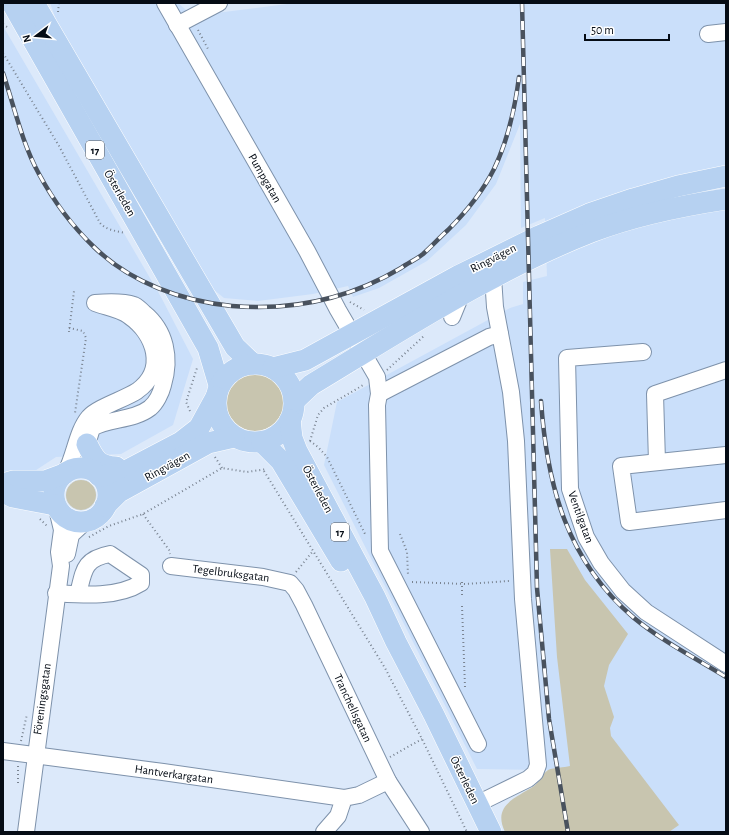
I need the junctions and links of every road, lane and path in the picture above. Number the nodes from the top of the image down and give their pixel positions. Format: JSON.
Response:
{"nodes":[{"id":1,"x":12,"y":3,"type":"edge"},
{"id":2,"x":34,"y":3,"type":"edge"},
{"id":3,"x":165,"y":3,"type":"edge"},
{"id":4,"x":219,"y":3,"type":"edge"},
{"id":5,"x":184,"y":21,"type":"junction"},
{"id":6,"x":3,"y":24,"type":"edge"},
{"id":7,"x":10,"y":32,"type":"dead end"},
{"id":8,"x":726,"y":32,"type":"edge"},
{"id":9,"x":708,"y":34,"type":"dead end"},
{"id":10,"x":210,"y":52,"type":"dead end"},
{"id":11,"x":3,"y":53,"type":"edge"},
{"id":12,"x":726,"y":176,"type":"edge"},
{"id":13,"x":726,"y":199,"type":"edge"},
{"id":14,"x":124,"y":227,"type":"dead end"},
{"id":15,"x":493,"y":277,"type":"junction"},
{"id":16,"x":74,"y":291,"type":"dead end"},
{"id":17,"x":461,"y":295,"type":"junction"},
{"id":18,"x":348,"y":298,"type":"dead end"},
{"id":19,"x":386,"y":314,"type":"junction"},
{"id":20,"x":452,"y":317,"type":"dead end"},
{"id":21,"x":69,"y":328,"type":"junction"},
{"id":22,"x":69,"y":332,"type":"dead end"},
{"id":23,"x":352,"y":333,"type":"junction"},
{"id":24,"x":500,"y":334,"type":"junction"},
{"id":25,"x":643,"y":352,"type":"dead end"},
{"id":26,"x":364,"y":353,"type":"junction"},
{"id":27,"x":253,"y":364,"type":"junction"},
{"id":28,"x":197,"y":365,"type":"dead end"},
{"id":29,"x":273,"y":368,"type":"junction"},
{"id":30,"x":726,"y":370,"type":"edge"},
{"id":31,"x":218,"y":391,"type":"junction"},
{"id":32,"x":379,"y":394,"type":"junction"},
{"id":33,"x":292,"y":410,"type":"junction"},
{"id":34,"x":75,"y":418,"type":"dead end"},
{"id":35,"x":204,"y":436,"type":"junction"},
{"id":36,"x":234,"y":437,"type":"junction"},
{"id":37,"x":310,"y":441,"type":"dead end"},
{"id":38,"x":181,"y":442,"type":"junction"},
{"id":39,"x":262,"y":442,"type":"junction"},
{"id":40,"x":87,"y":444,"type":"junction"},
{"id":41,"x":726,"y":455,"type":"edge"},
{"id":42,"x":657,"y":462,"type":"junction"},
{"id":43,"x":65,"y":473,"type":"junction"},
{"id":44,"x":96,"y":474,"type":"junction"},
{"id":45,"x":3,"y":484,"type":"edge"},
{"id":46,"x":3,"y":492,"type":"edge"},
{"id":47,"x":105,"y":506,"type":"junction"},
{"id":48,"x":56,"y":507,"type":"junction"},
{"id":49,"x":726,"y":510,"type":"edge"},
{"id":50,"x":143,"y":514,"type":"dead end"},
{"id":51,"x":85,"y":522,"type":"junction"},
{"id":52,"x":400,"y":534,"type":"dead end"},
{"id":53,"x":368,"y":540,"type":"dead end"},
{"id":54,"x":313,"y":551,"type":"junction"},
{"id":55,"x":61,"y":566,"type":"junction"},
{"id":56,"x":171,"y":566,"type":"joint"},
{"id":57,"x":522,"y":580,"type":"junction"},
{"id":58,"x":462,"y":582,"type":"junction"},
{"id":59,"x":290,"y":583,"type":"junction"},
{"id":60,"x":56,"y":593,"type":"junction"},
{"id":61,"x":78,"y":594,"type":"dead end"},
{"id":62,"x":462,"y":595,"type":"dead end"},
{"id":63,"x":462,"y":606,"type":"dead end"},
{"id":64,"x":396,"y":642,"type":"junction"},
{"id":65,"x":726,"y":664,"type":"edge"},
{"id":66,"x":465,"y":687,"type":"dead end"},
{"id":67,"x":422,"y":739,"type":"junction"},
{"id":68,"x":478,"y":744,"type":"dead end"},
{"id":69,"x":3,"y":751,"type":"edge"},
{"id":70,"x":35,"y":756,"type":"junction"},
{"id":71,"x":380,"y":763,"type":"junction"},
{"id":72,"x":388,"y":781,"type":"junction"},
{"id":73,"x":344,"y":798,"type":"junction"},
{"id":74,"x":477,"y":804,"type":"junction"},
{"id":75,"x":26,"y":832,"type":"edge"},
{"id":76,"x":324,"y":832,"type":"edge"},
{"id":77,"x":420,"y":832,"type":"edge"},
{"id":78,"x":467,"y":832,"type":"edge"},
{"id":79,"x":491,"y":832,"type":"edge"}],
"edges":[{"from":1,"to":31,"type":"main road","name":"Österleden","number":"17"},
{"from":2,"to":27,"type":"main road","name":"Österleden","number":"17"},
{"from":3,"to":5,"type":"street","name":"Pumpgatan"},
{"from":4,"to":5,"type":"street"},
{"from":5,"to":10,"type":"path"},
{"from":5,"to":23,"type":"street","name":"Pumpgatan"},
{"from":6,"to":7,"type":"path"},
{"from":8,"to":9,"type":"street"},
{"from":11,"to":14,"type":"path"},
{"from":12,"to":19,"type":"main road","name":"Ringvägen"},
{"from":13,"to":15,"type":"main road","name":"Ringvägen"},
{"from":15,"to":17,"type":"main road","name":"Ringvägen"},
{"from":15,"to":24,"type":"street"},
{"from":16,"to":21,"type":"path"},
{"from":17,"to":20,"type":"street"},
{"from":17,"to":26,"type":"main road","name":"Ringvägen"},
{"from":18,"to":19,"type":"path"},
{"from":19,"to":23,"type":"main road","name":"Ringvägen"},
{"from":21,"to":22,"type":"path"},
{"from":21,"to":34,"type":"path"},
{"from":23,"to":26,"type":"street","name":"Pumpgatan"},
{"from":23,"to":29,"type":"main road","name":"Ringvägen"},
{"from":24,"to":32,"type":"street"},
{"from":24,"to":57,"type":"street"},
{"from":25,"to":65,"type":"street","name":"Ventilgatan"},
{"from":26,"to":32,"type":"street","name":"Pumpgatan"},
{"from":26,"to":33,"type":"main road","name":"Ringvägen"},
{"from":27,"to":29,"type":"main road"},
{"from":27,"to":31,"type":"main road"},
{"from":28,"to":35,"type":"path"},
{"from":29,"to":33,"type":"main road","number":"17"},
{"from":30,"to":42,"type":"street"},
{"from":31,"to":35,"type":"main road","name":"Ringvägen"},
{"from":31,"to":36,"type":"main road","number":"17"},
{"from":32,"to":68,"type":"street","name":"Pumpgatan"},
{"from":33,"to":39,"type":"main road"},
{"from":33,"to":64,"type":"main road","name":"Österleden","number":"17"},
{"from":35,"to":36,"type":"main road","name":"Ringvägen"},
{"from":35,"to":38,"type":"main road","name":"Ringvägen"},
{"from":35,"to":47,"type":"main road","name":"Ringvägen"},
{"from":35,"to":54,"type":"path"},
{"from":36,"to":39,"type":"main road"},
{"from":37,"to":53,"type":"path"},
{"from":38,"to":40,"type":"main road","name":"Ringvägen"},
{"from":38,"to":44,"type":"main road","name":"Ringvägen"},
{"from":39,"to":64,"type":"main road","name":"Österleden","number":"17"},
{"from":40,"to":43,"type":"street"},
{"from":40,"to":44,"type":"street"},
{"from":41,"to":42,"type":"street"},
{"from":42,"to":49,"type":"street"},
{"from":43,"to":44,"type":"main road"},
{"from":43,"to":45,"type":"main road"},
{"from":43,"to":48,"type":"main road"},
{"from":44,"to":47,"type":"main road"},
{"from":46,"to":48,"type":"main road"},
{"from":47,"to":51,"type":"main road"},
{"from":48,"to":51,"type":"main road"},
{"from":48,"to":55,"type":"street","name":"Föreningsgatan"},
{"from":50,"to":56,"type":"path"},
{"from":51,"to":55,"type":"street","name":"Föreningsgatan"},
{"from":52,"to":58,"type":"path"},
{"from":54,"to":59,"type":"path"},
{"from":54,"to":67,"type":"path"},
{"from":55,"to":60,"type":"street","name":"Föreningsgatan"},
{"from":56,"to":59,"type":"street","name":"Tegelbruksgatan"},
{"from":57,"to":58,"type":"path"},
{"from":57,"to":74,"type":"street"},
{"from":58,"to":62,"type":"path"},
{"from":59,"to":71,"type":"street","name":"Tranchellsgatan"},
{"from":60,"to":61,"type":"street"},
{"from":60,"to":70,"type":"street","name":"Föreningsgatan"},
{"from":63,"to":66,"type":"path"},
{"from":64,"to":74,"type":"main road","name":"Österleden","number":"17"},
{"from":67,"to":71,"type":"path"},
{"from":67,"to":78,"type":"path"},
{"from":69,"to":70,"type":"street","name":"Hantverkargatan"},
{"from":70,"to":73,"type":"street","name":"Hantverkargatan"},
{"from":70,"to":75,"type":"street","name":"Föreningsgatan"},
{"from":71,"to":72,"type":"street","name":"Tranchellsgatan"},
{"from":72,"to":73,"type":"street"},
{"from":72,"to":77,"type":"street","name":"Tranchellsgatan"},
{"from":73,"to":76,"type":"street"},
{"from":74,"to":79,"type":"main road","name":"Österleden","number":"17"}]}
